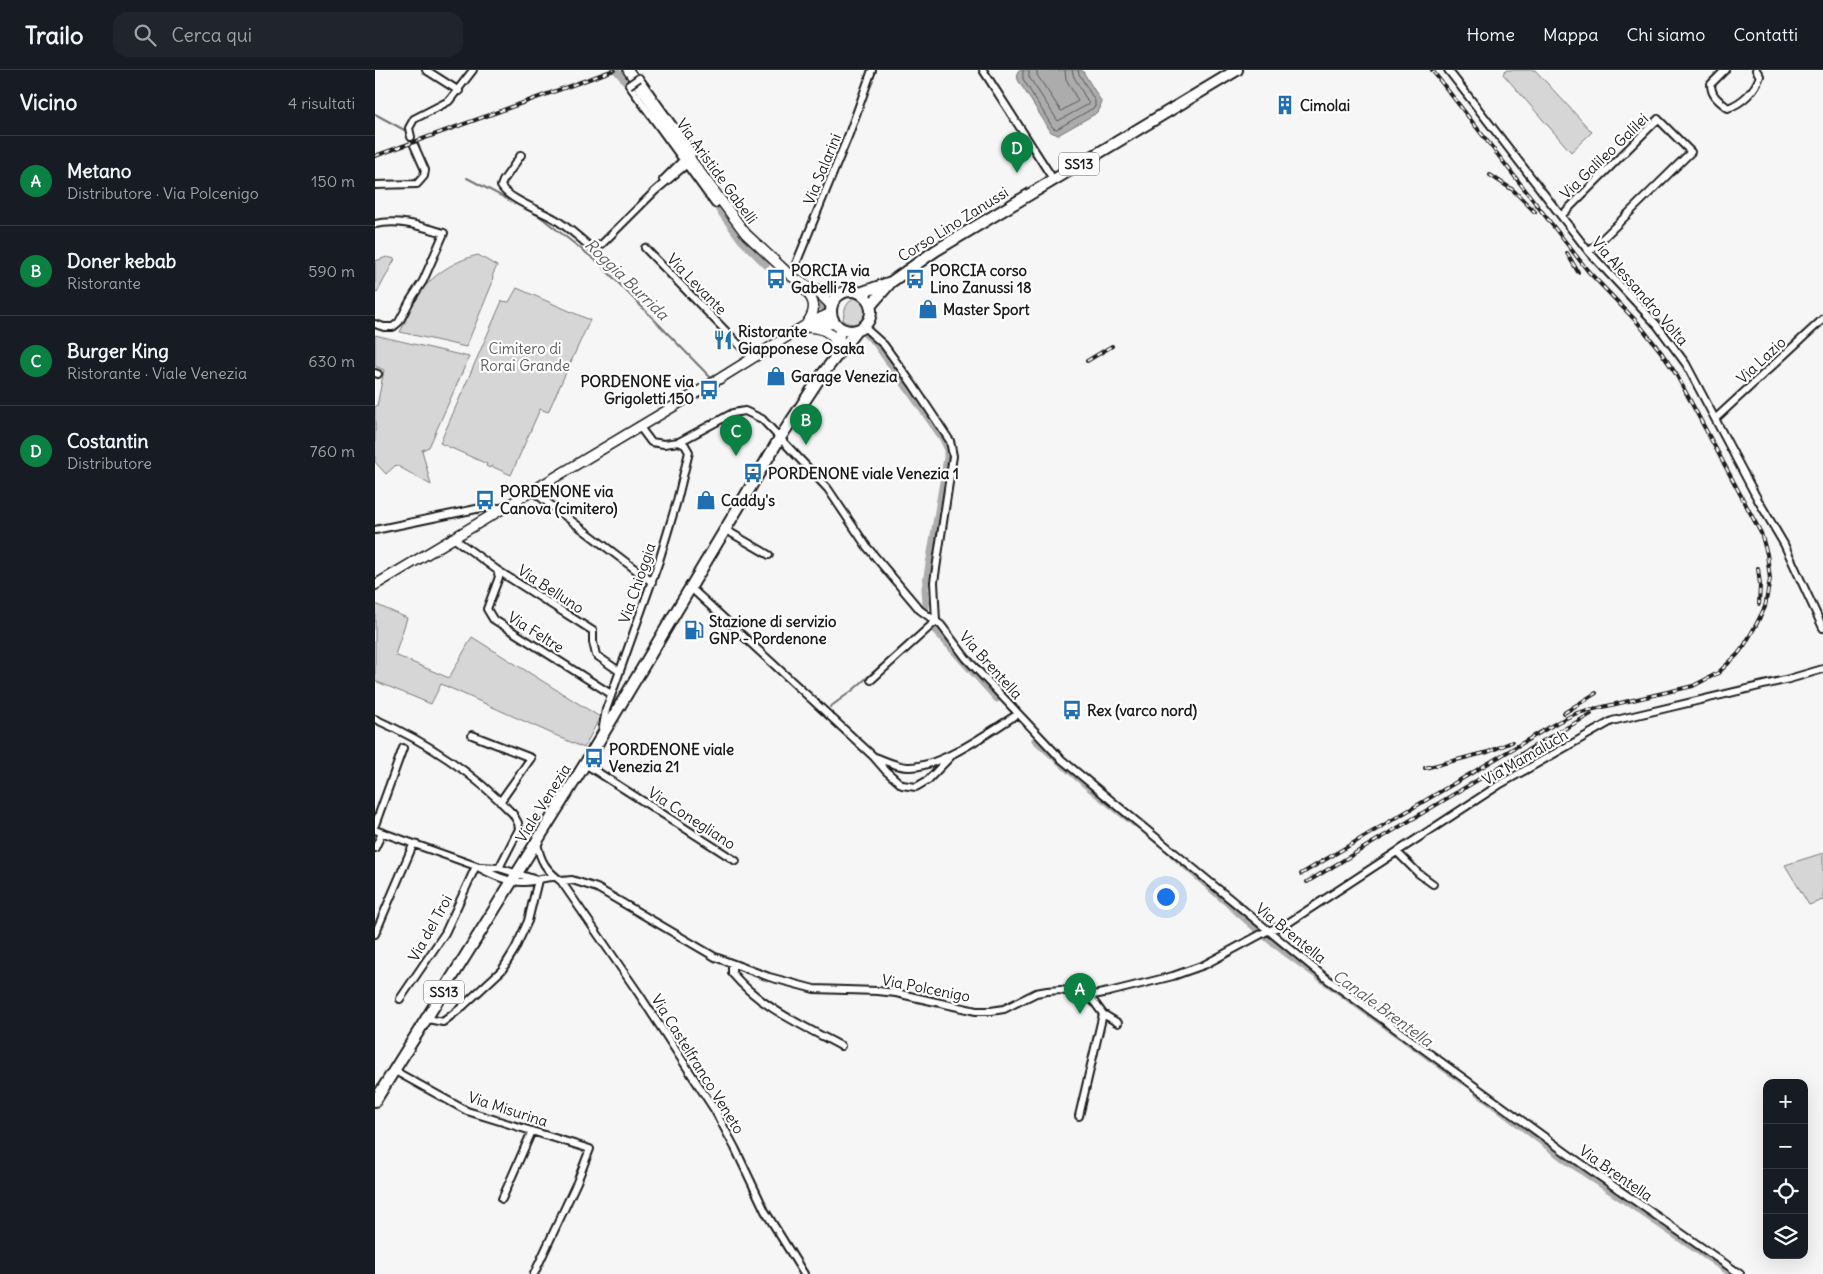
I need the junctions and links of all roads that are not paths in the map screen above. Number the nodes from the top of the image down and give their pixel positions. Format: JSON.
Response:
{"nodes":[{"id":1,"x":425,"y":70,"type":"edge"},
{"id":2,"x":473,"y":70,"type":"edge"},
{"id":3,"x":628,"y":70,"type":"edge"},
{"id":4,"x":872,"y":70,"type":"edge"},
{"id":5,"x":983,"y":70,"type":"edge"},
{"id":6,"x":1237,"y":70,"type":"edge"},
{"id":7,"x":1448,"y":70,"type":"edge"},
{"id":8,"x":1725,"y":70,"type":"edge"},
{"id":9,"x":1756,"y":70,"type":"edge"},
{"id":10,"x":459,"y":91,"type":"junction"},
{"id":11,"x":411,"y":137,"type":"dead end"},
{"id":12,"x":414,"y":144,"type":"dead end"},
{"id":13,"x":521,"y":155,"type":"dead end"},
{"id":14,"x":687,"y":160,"type":"junction"},
{"id":15,"x":1053,"y":180,"type":"junction"},
{"id":16,"x":375,"y":186,"type":"edge"},
{"id":17,"x":1561,"y":216,"type":"junction"},
{"id":18,"x":375,"y":224,"type":"edge"},
{"id":19,"x":645,"y":248,"type":"dead end"},
{"id":20,"x":1589,"y":252,"type":"junction"},
{"id":21,"x":793,"y":277,"type":"junction"},
{"id":22,"x":891,"y":282,"type":"junction"},
{"id":23,"x":813,"y":289,"type":"junction"},
{"id":24,"x":860,"y":292,"type":"junction"},
{"id":25,"x":841,"y":294,"type":"junction"},
{"id":26,"x":871,"y":305,"type":"junction"},
{"id":27,"x":831,"y":310,"type":"junction"},
{"id":28,"x":1823,"y":319,"type":"edge"},
{"id":29,"x":375,"y":324,"type":"edge"},
{"id":30,"x":804,"y":326,"type":"junction"},
{"id":31,"x":838,"y":326,"type":"junction"},
{"id":32,"x":860,"y":329,"type":"junction"},
{"id":33,"x":837,"y":350,"type":"junction"},
{"id":34,"x":752,"y":358,"type":"junction"},
{"id":35,"x":828,"y":367,"type":"junction"},
{"id":36,"x":1715,"y":420,"type":"junction"},
{"id":37,"x":639,"y":426,"type":"junction"},
{"id":38,"x":779,"y":440,"type":"junction"},
{"id":39,"x":679,"y":442,"type":"junction"},
{"id":40,"x":531,"y":490,"type":"junction"},
{"id":41,"x":502,"y":508,"type":"junction"},
{"id":42,"x":375,"y":530,"type":"edge"},
{"id":43,"x":726,"y":530,"type":"junction"},
{"id":44,"x":452,"y":537,"type":"junction"},
{"id":45,"x":769,"y":555,"type":"dead end"},
{"id":46,"x":497,"y":570,"type":"junction"},
{"id":47,"x":652,"y":582,"type":"junction"},
{"id":48,"x":375,"y":585,"type":"edge"},
{"id":49,"x":691,"y":588,"type":"junction"},
{"id":50,"x":936,"y":622,"type":"junction"},
{"id":51,"x":1823,"y":628,"type":"edge"},
{"id":52,"x":1823,"y":668,"type":"edge"},
{"id":53,"x":619,"y":671,"type":"junction"},
{"id":54,"x":871,"y":680,"type":"dead end"},
{"id":55,"x":611,"y":694,"type":"junction"},
{"id":56,"x":1018,"y":714,"type":"junction"},
{"id":57,"x":376,"y":720,"type":"edge"},
{"id":58,"x":603,"y":735,"type":"junction"},
{"id":59,"x":472,"y":736,"type":"dead end"},
{"id":60,"x":403,"y":748,"type":"dead end"},
{"id":61,"x":954,"y":753,"type":"junction"},
{"id":62,"x":873,"y":756,"type":"junction"},
{"id":63,"x":585,"y":764,"type":"junction"},
{"id":64,"x":929,"y":764,"type":"junction"},
{"id":65,"x":934,"y":773,"type":"junction"},
{"id":66,"x":500,"y":802,"type":"junction"},
{"id":67,"x":375,"y":825,"type":"edge"},
{"id":68,"x":378,"y":832,"type":"edge"},
{"id":69,"x":537,"y":841,"type":"junction"},
{"id":70,"x":413,"y":845,"type":"junction"},
{"id":71,"x":375,"y":848,"type":"edge"},
{"id":72,"x":1397,"y":852,"type":"junction"},
{"id":73,"x":736,"y":860,"type":"dead end"},
{"id":74,"x":476,"y":866,"type":"junction"},
{"id":75,"x":499,"y":868,"type":"junction"},
{"id":76,"x":514,"y":877,"type":"junction"},
{"id":77,"x":558,"y":879,"type":"junction"},
{"id":78,"x":538,"y":880,"type":"junction"},
{"id":79,"x":1433,"y":884,"type":"dead end"},
{"id":80,"x":1267,"y":931,"type":"junction"},
{"id":81,"x":375,"y":934,"type":"edge"},
{"id":82,"x":1239,"y":947,"type":"joint"},
{"id":83,"x":732,"y":964,"type":"junction"},
{"id":84,"x":1088,"y":996,"type":"junction"},
{"id":85,"x":400,"y":999,"type":"dead end"},
{"id":86,"x":1103,"y":1014,"type":"junction"},
{"id":87,"x":427,"y":1019,"type":"junction"},
{"id":88,"x":1118,"y":1023,"type":"dead end"},
{"id":89,"x":841,"y":1046,"type":"dead end"},
{"id":90,"x":395,"y":1071,"type":"junction"},
{"id":91,"x":375,"y":1101,"type":"edge"},
{"id":92,"x":1079,"y":1116,"type":"dead end"},
{"id":93,"x":532,"y":1131,"type":"junction"},
{"id":94,"x":501,"y":1199,"type":"dead end"},
{"id":95,"x":534,"y":1274,"type":"edge"},
{"id":96,"x":804,"y":1274,"type":"edge"},
{"id":97,"x":1740,"y":1274,"type":"edge"}],
"edges":[{"from":1,"to":10,"type":"street"},
{"from":2,"to":10,"type":"street"},
{"from":3,"to":14,"type":"main road","name":"Via Aristide Gabelli"},
{"from":4,"to":21,"type":"street","name":"Via Salarini"},
{"from":5,"to":15,"type":"street"},
{"from":6,"to":15,"type":"main road","name":"Corso Lino Zanussi","number":"SS13"},
{"from":7,"to":17,"type":"street","name":"Via Alessandro Volta"},
{"from":8,"to":9,"type":"street"},
{"from":10,"to":11,"type":"street"},
{"from":12,"to":16,"type":"street"},
{"from":13,"to":14,"type":"street"},
{"from":14,"to":14,"type":"street","bridge":true},
{"from":14,"to":21,"type":"main road","name":"Via Aristide Gabelli"},
{"from":15,"to":22,"type":"main road","name":"Corso Lino Zanussi","number":"SS13"},
{"from":17,"to":20,"type":"street","name":"Via Alessandro Volta"},
{"from":17,"to":20,"type":"street","name":"Via Galileo Galilei"},
{"from":18,"to":29,"type":"street"},
{"from":19,"to":34,"type":"street","name":"Via Levante"},
{"from":20,"to":36,"type":"street","name":"Via Alessandro Volta"},
{"from":21,"to":23,"type":"main road","name":"Via Aristide Gabelli"},
{"from":21,"to":30,"type":"main road","name":"Via Aristide Gabelli"},
{"from":22,"to":24,"type":"main road","name":"Corso Lino Zanussi"},
{"from":22,"to":26,"type":"main road","name":"Corso Lino Zanussi"},
{"from":23,"to":25,"type":"main road","name":"Via Aristide Gabelli"},
{"from":23,"to":27,"type":"main road","name":"Via Aristide Gabelli"},
{"from":24,"to":25,"type":"main road"},
{"from":24,"to":26,"type":"main road"},
{"from":25,"to":27,"type":"main road"},
{"from":26,"to":32,"type":"main road"},
{"from":27,"to":30,"type":"main road"},
{"from":27,"to":31,"type":"main road"},
{"from":28,"to":36,"type":"street","name":"Via Lazio"},
{"from":30,"to":31,"type":"main road"},
{"from":30,"to":33,"type":"main road"},
{"from":30,"to":34,"type":"main road"},
{"from":31,"to":32,"type":"main road"},
{"from":31,"to":33,"type":"main road"},
{"from":32,"to":35,"type":"main road"},
{"from":32,"to":50,"type":"street"},
{"from":33,"to":35,"type":"main road"},
{"from":34,"to":37,"type":"main road"},
{"from":35,"to":38,"type":"main road","number":"SS13"},
{"from":36,"to":51,"type":"street","name":"Via Alessandro Volta"},
{"from":37,"to":39,"type":"street"},
{"from":37,"to":40,"type":"main road"},
{"from":38,"to":39,"type":"street"},
{"from":38,"to":43,"type":"main road","name":"Viale Venezia","number":"SS13"},
{"from":38,"to":50,"type":"street","name":"Via Brentella"},
{"from":39,"to":47,"type":"street","name":"Via Chioggia"},
{"from":40,"to":41,"type":"main road"},
{"from":40,"to":47,"type":"street"},
{"from":41,"to":42,"type":"street"},
{"from":41,"to":44,"type":"main road"},
{"from":43,"to":45,"type":"street"},
{"from":43,"to":49,"type":"main road","name":"Viale Venezia","number":"SS13"},
{"from":44,"to":46,"type":"street","name":"Via Belluno"},
{"from":44,"to":48,"type":"main road"},
{"from":46,"to":53,"type":"street","name":"Via Belluno"},
{"from":46,"to":55,"type":"street","name":"Via Feltre"},
{"from":47,"to":53,"type":"street","name":"Via Chioggia"},
{"from":49,"to":58,"type":"main road","name":"Viale Venezia","number":"SS13"},
{"from":49,"to":62,"type":"street"},
{"from":50,"to":54,"type":"street"},
{"from":50,"to":56,"type":"street","name":"Via Brentella"},
{"from":52,"to":72,"type":"street","name":"Via Mamaluch"},
{"from":53,"to":55,"type":"street","name":"Via Chioggia"},
{"from":55,"to":58,"type":"street","name":"Via Chioggia"},
{"from":56,"to":61,"type":"street"},
{"from":56,"to":80,"type":"street","name":"Via Brentella"},
{"from":57,"to":66,"type":"street"},
{"from":58,"to":63,"type":"main road","name":"Viale Venezia","number":"SS13"},
{"from":59,"to":66,"type":"street"},
{"from":60,"to":67,"type":"street"},
{"from":61,"to":64,"type":"street"},
{"from":61,"to":65,"type":"street"},
{"from":62,"to":64,"type":"street"},
{"from":62,"to":65,"type":"street"},
{"from":63,"to":69,"type":"main road","name":"Viale Venezia","number":"SS13"},
{"from":63,"to":73,"type":"street","name":"Via Conegliano"},
{"from":64,"to":65,"type":"street"},
{"from":66,"to":75,"type":"street"},
{"from":68,"to":70,"type":"street"},
{"from":68,"to":71,"type":"street"},
{"from":69,"to":76,"type":"main road","name":"Viale Venezia","number":"SS13"},
{"from":69,"to":77,"type":"street","name":"Via Castelfranco Veneto"},
{"from":70,"to":74,"type":"street"},
{"from":70,"to":81,"type":"street"},
{"from":72,"to":79,"type":"street"},
{"from":72,"to":80,"type":"street","name":"Via Mamaluch"},
{"from":74,"to":75,"type":"street"},
{"from":74,"to":76,"type":"street"},
{"from":74,"to":85,"type":"street","name":"Via del Troi"},
{"from":75,"to":76,"type":"street"},
{"from":76,"to":78,"type":"street"},
{"from":76,"to":87,"type":"main road","name":"Viale Venezia","number":"SS13"},
{"from":77,"to":78,"type":"street"},
{"from":77,"to":83,"type":"street","name":"Via Polcenigo"},
{"from":77,"to":96,"type":"street","name":"Via Castelfranco Veneto"},
{"from":78,"to":87,"type":"street"},
{"from":80,"to":82,"type":"street","name":"Via Mamaluch"},
{"from":80,"to":97,"type":"street","name":"Via Brentella"},
{"from":82,"to":84,"type":"street","name":"Via Polcenigo"},
{"from":83,"to":84,"type":"street","name":"Via Polcenigo"},
{"from":83,"to":89,"type":"street"},
{"from":84,"to":86,"type":"street"},
{"from":86,"to":88,"type":"street"},
{"from":86,"to":92,"type":"street"},
{"from":87,"to":90,"type":"main road","name":"Viale Venezia","number":"SS13"},
{"from":90,"to":91,"type":"main road","name":"Viale Venezia","number":"SS13"},
{"from":90,"to":93,"type":"street","name":"Via Misurina"},
{"from":93,"to":94,"type":"street"},
{"from":93,"to":95,"type":"street","name":"Via Misurina"}]}
